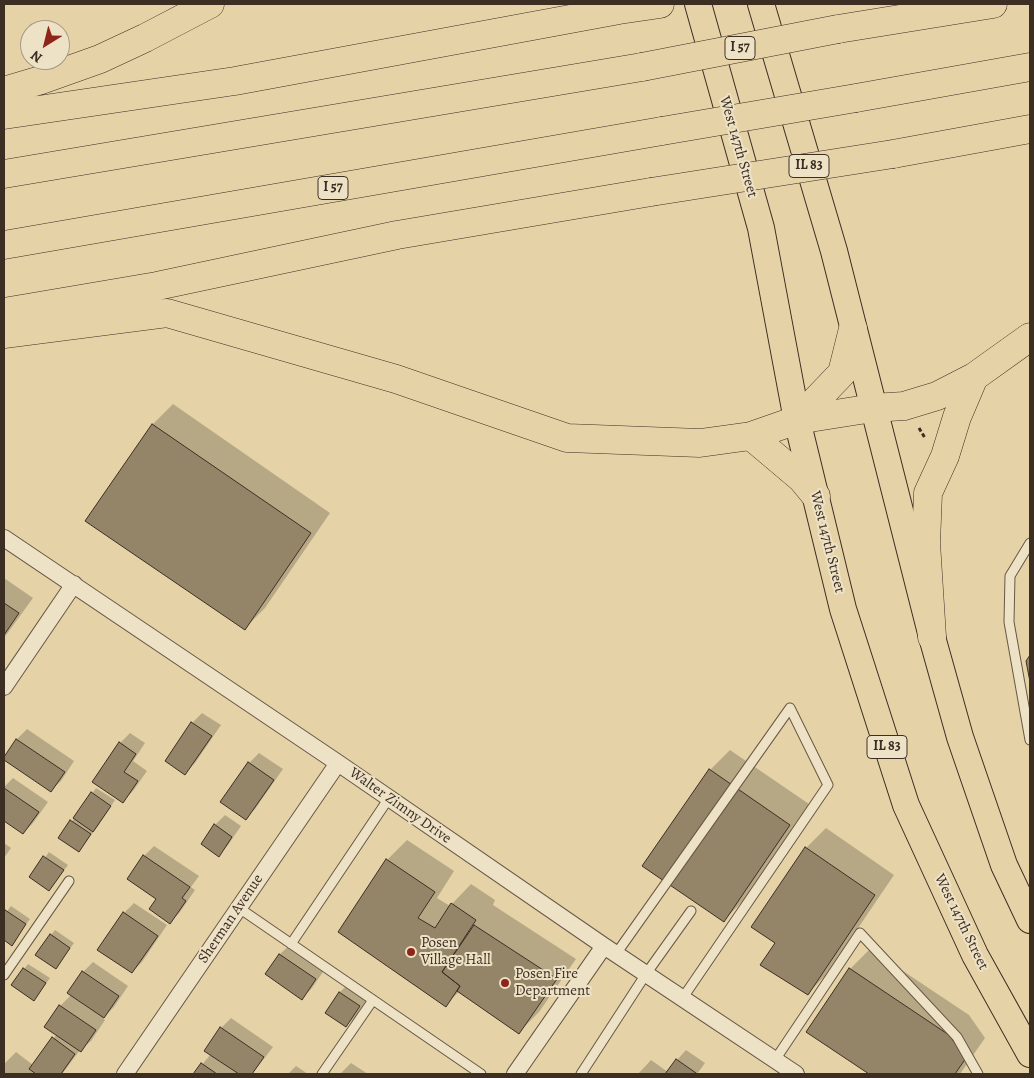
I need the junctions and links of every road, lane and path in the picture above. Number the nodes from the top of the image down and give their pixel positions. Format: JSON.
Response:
{"nodes":[{"id":1,"x":210,"y":4,"type":"edge"},
{"id":2,"x":660,"y":4,"type":"edge"},
{"id":3,"x":698,"y":4,"type":"edge"},
{"id":4,"x":761,"y":4,"type":"edge"},
{"id":5,"x":993,"y":4,"type":"edge"},
{"id":6,"x":1030,"y":68,"type":"edge"},
{"id":7,"x":4,"y":91,"type":"edge"},
{"id":8,"x":4,"y":114,"type":"edge"},
{"id":9,"x":1030,"y":129,"type":"edge"},
{"id":10,"x":4,"y":174,"type":"edge"},
{"id":11,"x":4,"y":245,"type":"edge"},
{"id":12,"x":4,"y":312,"type":"edge"},
{"id":13,"x":853,"y":330,"type":"junction"},
{"id":14,"x":4,"y":334,"type":"edge"},
{"id":15,"x":1030,"y":337,"type":"edge"},
{"id":16,"x":974,"y":377,"type":"junction"},
{"id":17,"x":873,"y":408,"type":"junction"},
{"id":18,"x":798,"y":420,"type":"junction"},
{"id":19,"x":751,"y":436,"type":"junction"},
{"id":20,"x":816,"y":496,"type":"junction"},
{"id":21,"x":4,"y":538,"type":"edge"},
{"id":22,"x":1030,"y":544,"type":"edge"},
{"id":23,"x":74,"y":584,"type":"junction"},
{"id":24,"x":932,"y":637,"type":"junction"},
{"id":25,"x":4,"y":687,"type":"edge"},
{"id":26,"x":1030,"y":740,"type":"edge"},
{"id":27,"x":338,"y":763,"type":"junction"},
{"id":28,"x":389,"y":798,"type":"junction"},
{"id":29,"x":69,"y":881,"type":"dead end"},
{"id":30,"x":239,"y":908,"type":"junction"},
{"id":31,"x":691,"y":911,"type":"dead end"},
{"id":32,"x":1030,"y":920,"type":"edge"},
{"id":33,"x":291,"y":944,"type":"junction"},
{"id":34,"x":610,"y":950,"type":"junction"},
{"id":35,"x":646,"y":974,"type":"junction"},
{"id":36,"x":4,"y":975,"type":"edge"},
{"id":37,"x":682,"y":998,"type":"junction"},
{"id":38,"x":373,"y":1000,"type":"junction"},
{"id":39,"x":1030,"y":1054,"type":"edge"},
{"id":40,"x":775,"y":1060,"type":"junction"},
{"id":41,"x":125,"y":1074,"type":"edge"},
{"id":42,"x":322,"y":1074,"type":"edge"},
{"id":43,"x":481,"y":1074,"type":"edge"},
{"id":44,"x":516,"y":1074,"type":"edge"},
{"id":45,"x":581,"y":1074,"type":"edge"},
{"id":46,"x":796,"y":1074,"type":"edge"},
{"id":47,"x":978,"y":1074,"type":"edge"}],
"edges":[{"from":1,"to":7,"type":"highway"},
{"from":2,"to":8,"type":"highway"},
{"from":3,"to":18,"type":"main road","name":"West 147th Street","number":"IL 83"},
{"from":4,"to":13,"type":"main road","number":"IL 83"},
{"from":5,"to":10,"type":"highway","number":"I 57","bridge":true},
{"from":6,"to":11,"type":"highway","number":"I 57","bridge":true},
{"from":9,"to":12,"type":"highway","bridge":true},
{"from":13,"to":17,"type":"main road","number":"IL 83"},
{"from":13,"to":18,"type":"highway"},
{"from":14,"to":19,"type":"highway"},
{"from":15,"to":16,"type":"highway"},
{"from":16,"to":17,"type":"highway"},
{"from":16,"to":24,"type":"highway"},
{"from":17,"to":18,"type":"highway"},
{"from":17,"to":24,"type":"main road","number":"IL 83"},
{"from":18,"to":19,"type":"highway"},
{"from":18,"to":20,"type":"main road","name":"West 147th Street","number":"IL 83"},
{"from":19,"to":20,"type":"highway"},
{"from":20,"to":39,"type":"main road","name":"West 147th Street","number":"IL 83"},
{"from":21,"to":23,"type":"street","name":"Walter Zimny Drive"},
{"from":22,"to":26,"type":"lane"},
{"from":23,"to":25,"type":"street"},
{"from":23,"to":27,"type":"street","name":"Walter Zimny Drive"},
{"from":24,"to":32,"type":"main road","number":"IL 83"},
{"from":27,"to":28,"type":"street","name":"Walter Zimny Drive"},
{"from":27,"to":30,"type":"street","name":"Sherman Avenue"},
{"from":28,"to":33,"type":"lane"},
{"from":28,"to":34,"type":"street","name":"Walter Zimny Drive"},
{"from":29,"to":36,"type":"lane"},
{"from":30,"to":33,"type":"lane"},
{"from":30,"to":41,"type":"street","name":"Sherman Avenue"},
{"from":31,"to":35,"type":"lane"},
{"from":33,"to":38,"type":"lane"},
{"from":34,"to":35,"type":"street","name":"Walter Zimny Drive"},
{"from":34,"to":37,"type":"lane"},
{"from":34,"to":44,"type":"street"},
{"from":35,"to":37,"type":"street","name":"Walter Zimny Drive"},
{"from":35,"to":45,"type":"lane"},
{"from":37,"to":40,"type":"street","name":"Walter Zimny Drive"},
{"from":38,"to":42,"type":"lane"},
{"from":38,"to":43,"type":"lane"},
{"from":40,"to":46,"type":"street","name":"Walter Zimny Drive"},
{"from":40,"to":47,"type":"lane"}]}
